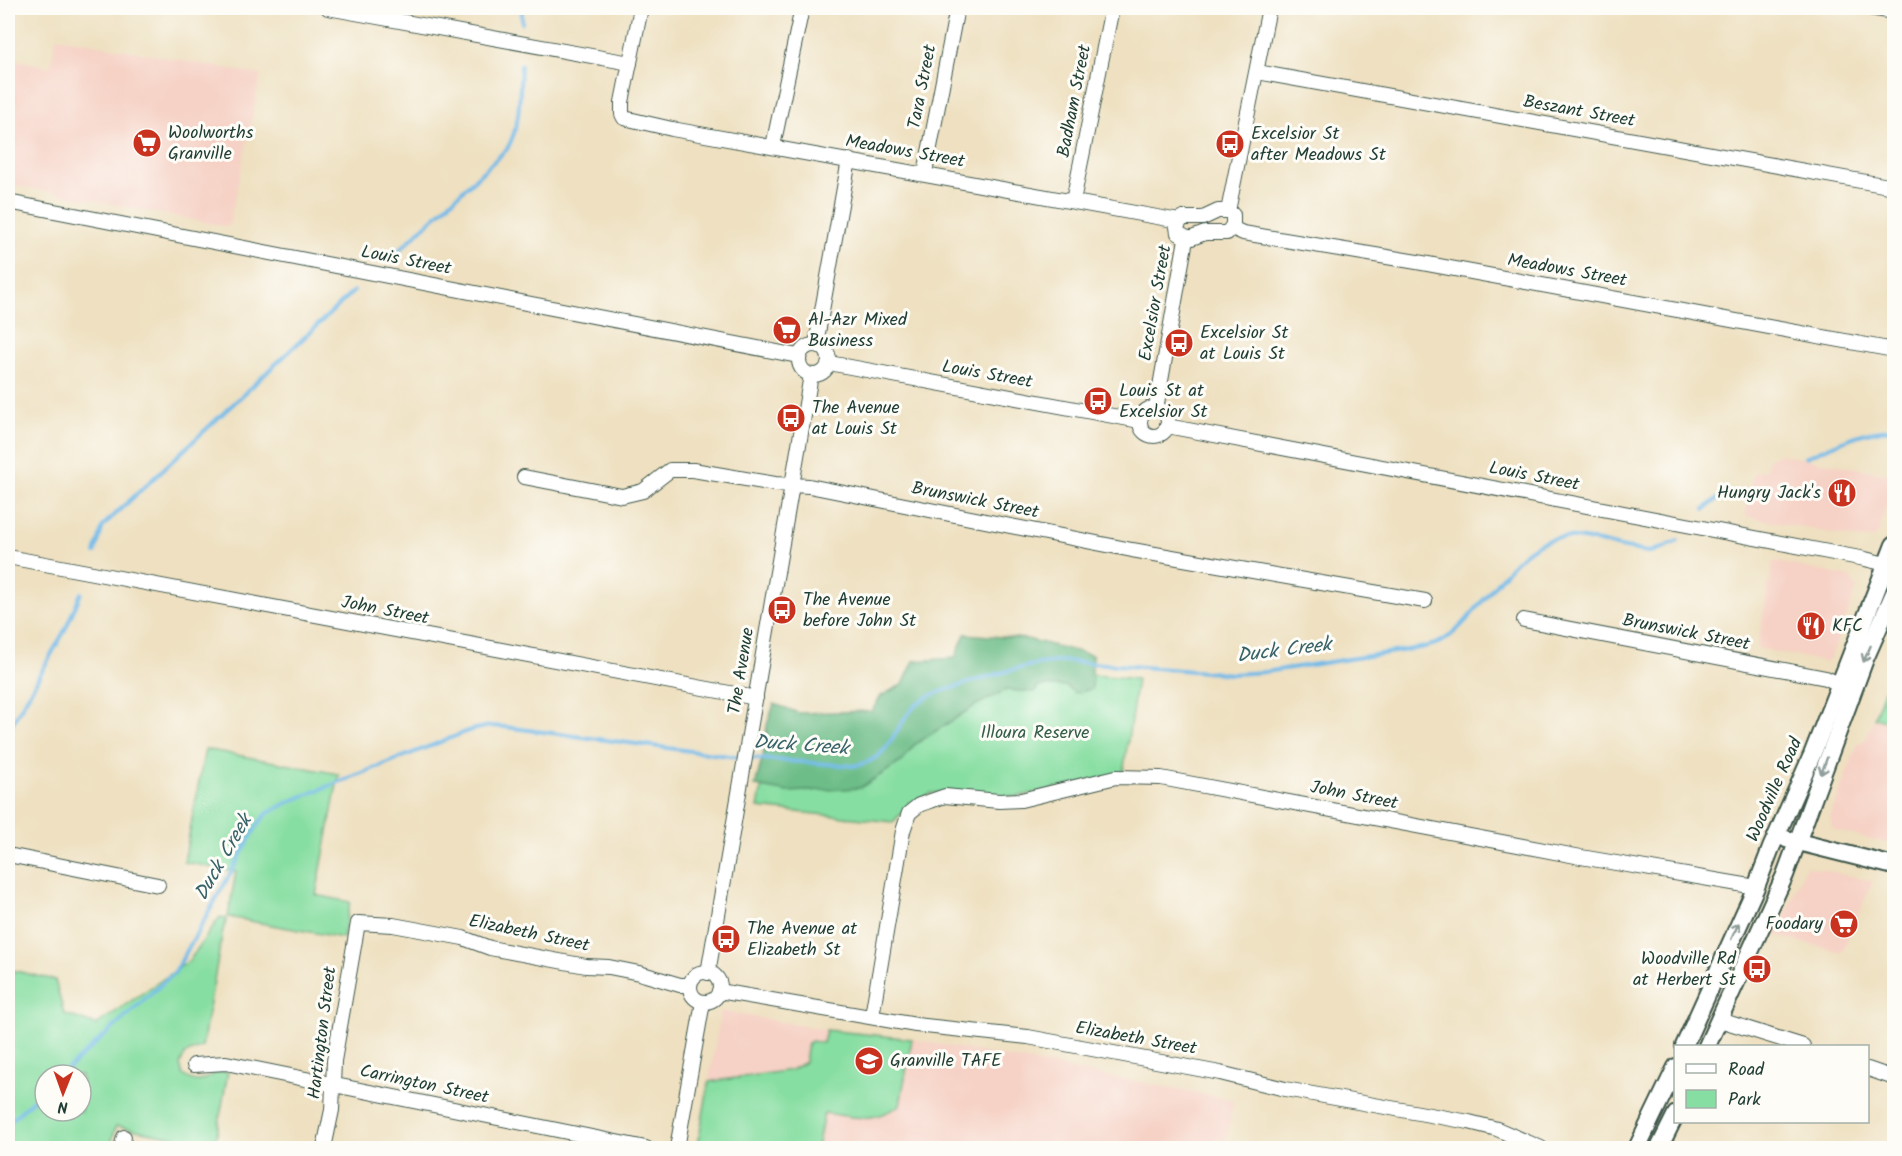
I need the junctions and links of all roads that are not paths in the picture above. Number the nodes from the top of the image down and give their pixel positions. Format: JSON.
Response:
{"nodes":[{"id":1,"x":327,"y":8,"type":"edge"},
{"id":2,"x":641,"y":8,"type":"edge"},
{"id":3,"x":802,"y":8,"type":"edge"},
{"id":4,"x":957,"y":8,"type":"edge"},
{"id":5,"x":1112,"y":8,"type":"edge"},
{"id":6,"x":1269,"y":8,"type":"edge"},
{"id":7,"x":1870,"y":8,"type":"edge"},
{"id":8,"x":1894,"y":12,"type":"edge"},
{"id":9,"x":400,"y":14,"type":"edge"},
{"id":10,"x":630,"y":63,"type":"junction"},
{"id":11,"x":1257,"y":72,"type":"junction"},
{"id":12,"x":773,"y":146,"type":"junction"},
{"id":13,"x":849,"y":160,"type":"junction"},
{"id":14,"x":925,"y":173,"type":"junction"},
{"id":15,"x":1894,"y":187,"type":"edge"},
{"id":16,"x":1073,"y":201,"type":"junction"},
{"id":17,"x":8,"y":202,"type":"edge"},
{"id":18,"x":1228,"y":212,"type":"junction"},
{"id":19,"x":1179,"y":221,"type":"junction"},
{"id":20,"x":1232,"y":228,"type":"junction"},
{"id":21,"x":1186,"y":239,"type":"junction"},
{"id":22,"x":816,"y":344,"type":"junction"},
{"id":23,"x":1894,"y":350,"type":"edge"},
{"id":24,"x":798,"y":356,"type":"junction"},
{"id":25,"x":829,"y":363,"type":"junction"},
{"id":26,"x":811,"y":375,"type":"junction"},
{"id":27,"x":1156,"y":409,"type":"junction"},
{"id":28,"x":1140,"y":421,"type":"junction"},
{"id":29,"x":1167,"y":426,"type":"junction"},
{"id":30,"x":524,"y":477,"type":"dead end"},
{"id":31,"x":792,"y":485,"type":"junction"},
{"id":32,"x":1894,"y":544,"type":"edge"},
{"id":33,"x":8,"y":557,"type":"edge"},
{"id":34,"x":1891,"y":565,"type":"edge"},
{"id":35,"x":1894,"y":593,"type":"edge"},
{"id":36,"x":1425,"y":601,"type":"dead end"},
{"id":37,"x":1524,"y":620,"type":"dead end"},
{"id":38,"x":1841,"y":685,"type":"junction"},
{"id":39,"x":756,"y":698,"type":"junction"},
{"id":40,"x":1777,"y":836,"type":"junction"},
{"id":41,"x":1796,"y":842,"type":"junction"},
{"id":42,"x":8,"y":855,"type":"edge"},
{"id":43,"x":1894,"y":866,"type":"edge"},
{"id":44,"x":158,"y":885,"type":"dead end"},
{"id":45,"x":1756,"y":887,"type":"junction"},
{"id":46,"x":358,"y":923,"type":"joint"},
{"id":47,"x":708,"y":973,"type":"junction"},
{"id":48,"x":690,"y":985,"type":"junction"},
{"id":49,"x":719,"y":991,"type":"junction"},
{"id":50,"x":703,"y":1002,"type":"junction"},
{"id":51,"x":872,"y":1016,"type":"junction"},
{"id":52,"x":1720,"y":1020,"type":"junction"},
{"id":53,"x":1685,"y":1045,"type":"edge"},
{"id":54,"x":1708,"y":1045,"type":"edge"},
{"id":55,"x":1797,"y":1045,"type":"edge"},
{"id":56,"x":194,"y":1065,"type":"dead end"},
{"id":57,"x":1869,"y":1069,"type":"edge"},
{"id":58,"x":1674,"y":1071,"type":"edge"},
{"id":59,"x":1894,"y":1078,"type":"edge"},
{"id":60,"x":334,"y":1084,"type":"junction"},
{"id":61,"x":1674,"y":1118,"type":"edge"},
{"id":62,"x":324,"y":1149,"type":"edge"},
{"id":63,"x":646,"y":1149,"type":"edge"},
{"id":64,"x":677,"y":1149,"type":"edge"},
{"id":65,"x":1541,"y":1149,"type":"edge"},
{"id":66,"x":1637,"y":1149,"type":"edge"},
{"id":67,"x":1659,"y":1149,"type":"edge"}],
"edges":[{"from":1,"to":9,"type":"street"},
{"from":2,"to":10,"type":"street"},
{"from":3,"to":12,"type":"street"},
{"from":4,"to":14,"type":"street","name":"Tara Street"},
{"from":5,"to":16,"type":"street","name":"Badham Street"},
{"from":6,"to":11,"type":"street"},
{"from":7,"to":8,"type":"street"},
{"from":9,"to":10,"type":"street"},
{"from":10,"to":12,"type":"street","name":"Meadows Street"},
{"from":11,"to":15,"type":"street","name":"Beszant Street"},
{"from":11,"to":18,"type":"street"},
{"from":12,"to":13,"type":"street","name":"Meadows Street"},
{"from":13,"to":14,"type":"street","name":"Meadows Street"},
{"from":13,"to":22,"type":"street"},
{"from":14,"to":16,"type":"street","name":"Meadows Street"},
{"from":16,"to":19,"type":"street","name":"Meadows Street"},
{"from":17,"to":24,"type":"street","name":"Louis Street"},
{"from":18,"to":19,"type":"street"},
{"from":18,"to":20,"type":"street"},
{"from":19,"to":21,"type":"street"},
{"from":20,"to":21,"type":"street"},
{"from":20,"to":23,"type":"street","name":"Meadows Street"},
{"from":21,"to":27,"type":"street","name":"Excelsior Street"},
{"from":22,"to":24,"type":"street"},
{"from":22,"to":25,"type":"street"},
{"from":24,"to":26,"type":"street"},
{"from":25,"to":26,"type":"street"},
{"from":25,"to":28,"type":"street","name":"Louis Street"},
{"from":26,"to":31,"type":"street","name":"The Avenue"},
{"from":27,"to":28,"type":"street"},
{"from":27,"to":29,"type":"street"},
{"from":28,"to":29,"type":"street"},
{"from":29,"to":34,"type":"street","name":"Louis Street"},
{"from":30,"to":31,"type":"street","name":"Brunswick Street"},
{"from":31,"to":36,"type":"street","name":"Brunswick Street"},
{"from":31,"to":39,"type":"street","name":"The Avenue"},
{"from":32,"to":34,"type":"main road","name":"Woodville Road"},
{"from":33,"to":39,"type":"street","name":"John Street"},
{"from":34,"to":38,"type":"main road","name":"Woodville Road"},
{"from":35,"to":41,"type":"main road","name":"Woodville Road","one_way":true},
{"from":37,"to":38,"type":"street","name":"Brunswick Street"},
{"from":38,"to":40,"type":"main road","name":"Woodville Road"},
{"from":39,"to":47,"type":"street","name":"The Avenue"},
{"from":40,"to":41,"type":"main road"},
{"from":40,"to":45,"type":"main road","name":"Woodville Road"},
{"from":41,"to":43,"type":"main road"},
{"from":41,"to":52,"type":"main road","name":"Woodville Road"},
{"from":42,"to":44,"type":"street"},
{"from":45,"to":51,"type":"street","name":"John Street"},
{"from":53,"to":45,"type":"main road","name":"Woodville Road","one_way":true},
{"from":46,"to":48,"type":"street","name":"Elizabeth Street"},
{"from":46,"to":60,"type":"street","name":"Hartington Street"},
{"from":47,"to":48,"type":"street"},
{"from":47,"to":49,"type":"street"},
{"from":48,"to":50,"type":"street"},
{"from":49,"to":50,"type":"street"},
{"from":49,"to":51,"type":"street","name":"Elizabeth Street"},
{"from":50,"to":64,"type":"street"},
{"from":51,"to":65,"type":"street","name":"Elizabeth Street"},
{"from":52,"to":54,"type":"main road","name":"Woodville Road"},
{"from":52,"to":55,"type":"street"},
{"from":56,"to":60,"type":"street","name":"Carrington Street"},
{"from":57,"to":59,"type":"street"},
{"from":58,"to":66,"type":"main road"},
{"from":60,"to":62,"type":"street","name":"Hartington Street"},
{"from":60,"to":63,"type":"street","name":"Carrington Street"},
{"from":61,"to":67,"type":"main road"}]}
